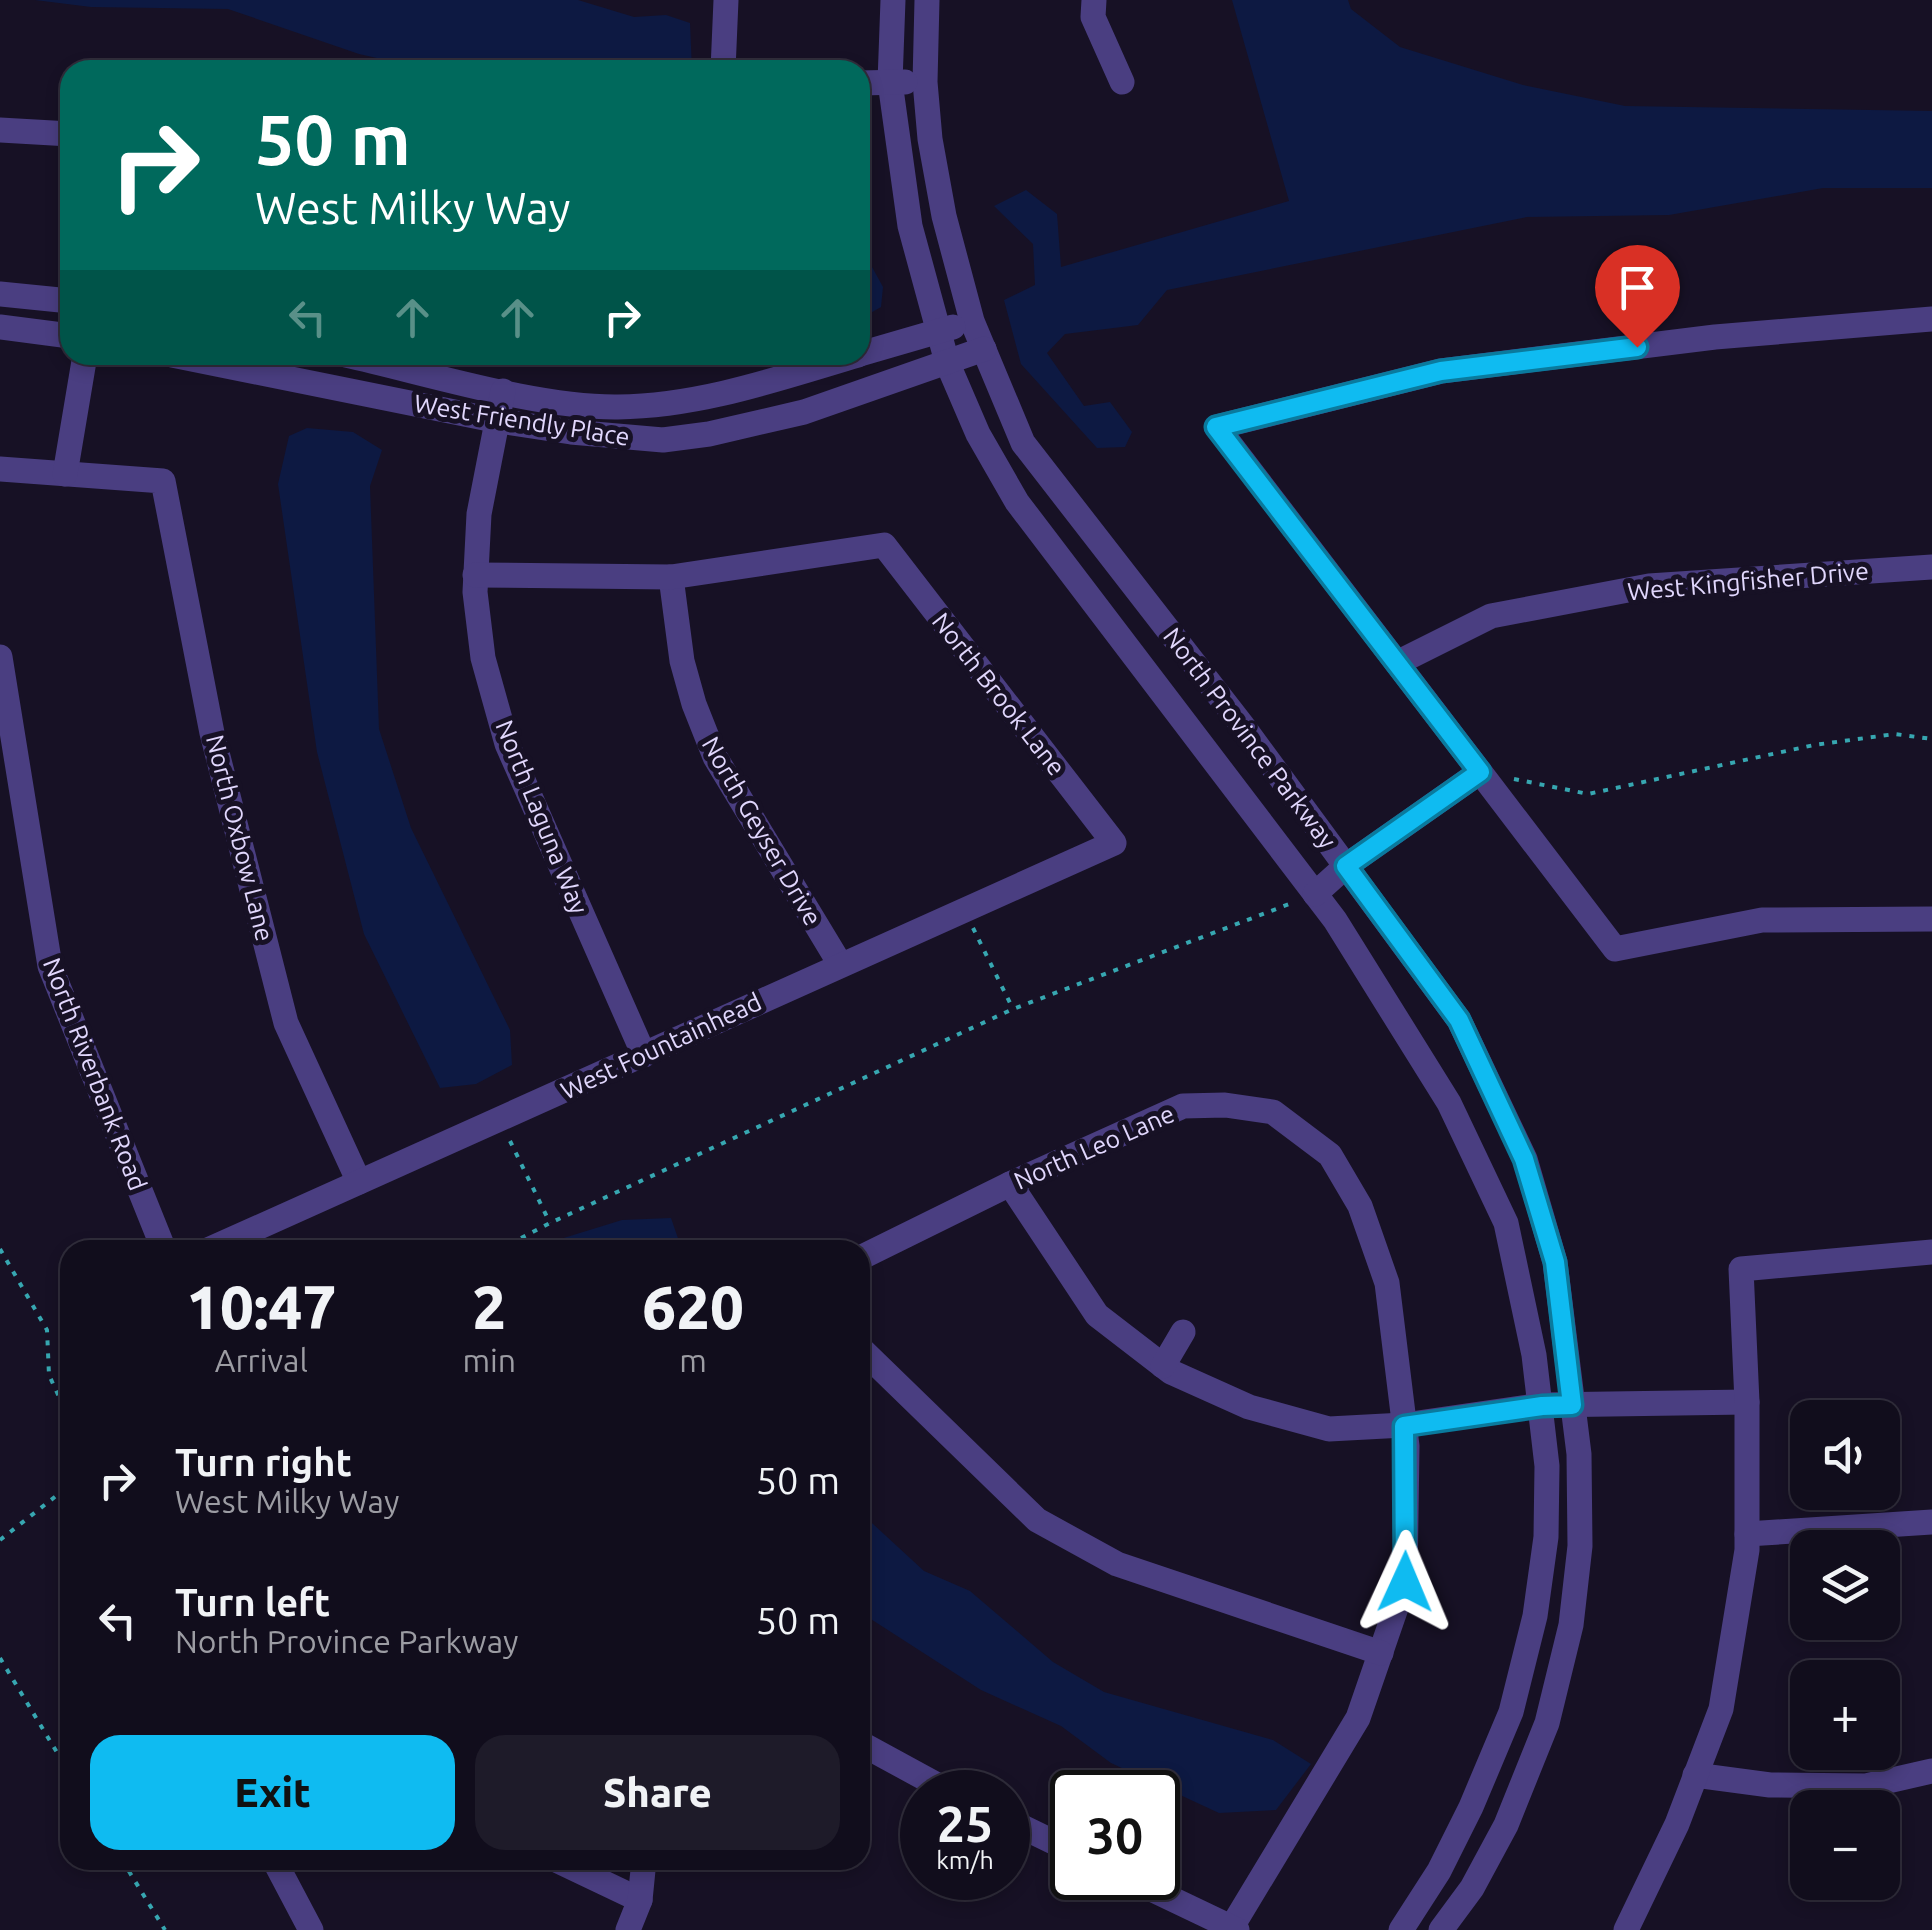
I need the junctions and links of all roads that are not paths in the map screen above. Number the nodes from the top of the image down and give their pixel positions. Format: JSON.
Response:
{"nodes":[{"id":1,"x":726,"y":0,"type":"edge"},
{"id":2,"x":893,"y":0,"type":"edge"},
{"id":3,"x":927,"y":0,"type":"edge"},
{"id":4,"x":1094,"y":0,"type":"edge"},
{"id":5,"x":723,"y":60,"type":"edge"},
{"id":6,"x":890,"y":82,"type":"junction"},
{"id":7,"x":925,"y":82,"type":"junction"},
{"id":8,"x":1122,"y":82,"type":"dead end"},
{"id":9,"x":870,"y":83,"type":"edge"},
{"id":10,"x":0,"y":130,"type":"edge"},
{"id":11,"x":60,"y":133,"type":"edge"},
{"id":12,"x":0,"y":294,"type":"edge"},
{"id":13,"x":60,"y":300,"type":"edge"},
{"id":14,"x":1932,"y":319,"type":"edge"},
{"id":15,"x":972,"y":321,"type":"junction"},
{"id":16,"x":0,"y":327,"type":"edge"},
{"id":17,"x":937,"y":332,"type":"junction"},
{"id":18,"x":60,"y":335,"type":"edge"},
{"id":19,"x":984,"y":350,"type":"junction"},
{"id":20,"x":870,"y":352,"type":"edge"},
{"id":21,"x":947,"y":362,"type":"junction"},
{"id":22,"x":84,"y":365,"type":"edge"},
{"id":23,"x":222,"y":365,"type":"edge"},
{"id":24,"x":390,"y":365,"type":"edge"},
{"id":25,"x":825,"y":365,"type":"edge"},
{"id":26,"x":503,"y":391,"type":"junction"},
{"id":27,"x":499,"y":421,"type":"junction"},
{"id":28,"x":0,"y":469,"type":"edge"},
{"id":29,"x":65,"y":474,"type":"junction"},
{"id":30,"x":1932,"y":566,"type":"edge"},
{"id":31,"x":476,"y":575,"type":"junction"},
{"id":32,"x":671,"y":577,"type":"junction"},
{"id":33,"x":0,"y":657,"type":"edge"},
{"id":34,"x":1397,"y":663,"type":"junction"},
{"id":35,"x":1480,"y":772,"type":"junction"},
{"id":36,"x":1114,"y":843,"type":"joint"},
{"id":37,"x":1346,"y":866,"type":"junction"},
{"id":38,"x":1316,"y":894,"type":"junction"},
{"id":39,"x":1932,"y":919,"type":"edge"},
{"id":40,"x":840,"y":964,"type":"junction"},
{"id":41,"x":644,"y":1055,"type":"junction"},
{"id":42,"x":359,"y":1182,"type":"junction"},
{"id":43,"x":1010,"y":1184,"type":"junction"},
{"id":44,"x":160,"y":1240,"type":"edge"},
{"id":45,"x":230,"y":1240,"type":"edge"},
{"id":46,"x":1932,"y":1252,"type":"edge"},
{"id":47,"x":870,"y":1253,"type":"edge"},
{"id":48,"x":1183,"y":1332,"type":"dead end"},
{"id":49,"x":870,"y":1358,"type":"edge"},
{"id":50,"x":1163,"y":1366,"type":"junction"},
{"id":51,"x":1747,"y":1402,"type":"junction"},
{"id":52,"x":1557,"y":1405,"type":"junction"},
{"id":53,"x":1404,"y":1426,"type":"junction"},
{"id":54,"x":1932,"y":1522,"type":"edge"},
{"id":55,"x":1747,"y":1534,"type":"junction"},
{"id":56,"x":1381,"y":1652,"type":"junction"},
{"id":57,"x":870,"y":1748,"type":"edge"},
{"id":58,"x":910,"y":1770,"type":"edge"},
{"id":59,"x":1932,"y":1771,"type":"edge"},
{"id":60,"x":1695,"y":1775,"type":"junction"},
{"id":61,"x":279,"y":1870,"type":"edge"},
{"id":62,"x":577,"y":1870,"type":"edge"},
{"id":63,"x":643,"y":1870,"type":"edge"},
{"id":64,"x":640,"y":1900,"type":"junction"},
{"id":65,"x":1173,"y":1900,"type":"edge"},
{"id":66,"x":1233,"y":1929,"type":"edge"},
{"id":67,"x":311,"y":1930,"type":"edge"},
{"id":68,"x":628,"y":1930,"type":"edge"},
{"id":69,"x":1401,"y":1930,"type":"edge"},
{"id":70,"x":1441,"y":1930,"type":"edge"},
{"id":71,"x":1626,"y":1930,"type":"edge"}],
"edges":[{"from":1,"to":5,"type":"street"},
{"from":2,"to":6,"type":"street","name":"North Province Parkway"},
{"from":3,"to":7,"type":"street","name":"North Province Parkway"},
{"from":4,"to":8,"type":"street"},
{"from":6,"to":7,"type":"street"},
{"from":6,"to":9,"type":"street"},
{"from":6,"to":17,"type":"street","name":"North Province Parkway"},
{"from":7,"to":15,"type":"street","name":"North Province Parkway"},
{"from":10,"to":11,"type":"street"},
{"from":12,"to":13,"type":"street"},
{"from":14,"to":34,"type":"street"},
{"from":15,"to":17,"type":"street","name":"West Friendly Place"},
{"from":15,"to":19,"type":"street","name":"North Province Parkway"},
{"from":16,"to":18,"type":"street"},
{"from":17,"to":20,"type":"street","name":"West Friendly Place"},
{"from":17,"to":21,"type":"street","name":"North Province Parkway"},
{"from":19,"to":21,"type":"street","name":"West Friendly Place"},
{"from":19,"to":37,"type":"street","name":"North Province Parkway"},
{"from":21,"to":27,"type":"street","name":"West Friendly Place"},
{"from":21,"to":38,"type":"street","name":"North Province Parkway"},
{"from":22,"to":29,"type":"street"},
{"from":23,"to":27,"type":"street","name":"West Friendly Place"},
{"from":24,"to":26,"type":"street","name":"West Friendly Place"},
{"from":25,"to":26,"type":"street","name":"West Friendly Place"},
{"from":26,"to":27,"type":"street","name":"North Laguna Way"},
{"from":27,"to":31,"type":"street","name":"North Laguna Way"},
{"from":28,"to":29,"type":"street"},
{"from":29,"to":42,"type":"street","name":"North Oxbow Lane"},
{"from":30,"to":34,"type":"street","name":"West Kingfisher Drive"},
{"from":31,"to":32,"type":"street"},
{"from":31,"to":41,"type":"street","name":"North Laguna Way"},
{"from":32,"to":36,"type":"street","name":"North Brook Lane"},
{"from":32,"to":40,"type":"street","name":"North Geyser Drive"},
{"from":33,"to":44,"type":"street","name":"North Riverbank Road"},
{"from":34,"to":35,"type":"street"},
{"from":35,"to":37,"type":"street"},
{"from":35,"to":39,"type":"street"},
{"from":36,"to":40,"type":"street","name":"West Fountainhead"},
{"from":37,"to":38,"type":"street"},
{"from":37,"to":52,"type":"street","name":"North Province Parkway"},
{"from":38,"to":52,"type":"street","name":"North Province Parkway"},
{"from":40,"to":41,"type":"street","name":"West Fountainhead"},
{"from":41,"to":42,"type":"street","name":"West Fountainhead"},
{"from":42,"to":45,"type":"street","name":"West Fountainhead"},
{"from":43,"to":47,"type":"street","name":"North Leo Lane"},
{"from":43,"to":50,"type":"street"},
{"from":43,"to":53,"type":"street","name":"North Leo Lane"},
{"from":46,"to":51,"type":"street"},
{"from":48,"to":50,"type":"street"},
{"from":49,"to":56,"type":"street"},
{"from":50,"to":53,"type":"street"},
{"from":51,"to":52,"type":"street"},
{"from":51,"to":55,"type":"street"},
{"from":52,"to":53,"type":"street"},
{"from":52,"to":69,"type":"street","name":"North Province Parkway"},
{"from":52,"to":70,"type":"street","name":"North Province Parkway"},
{"from":53,"to":56,"type":"street"},
{"from":54,"to":55,"type":"street"},
{"from":55,"to":60,"type":"street"},
{"from":56,"to":66,"type":"street"},
{"from":57,"to":58,"type":"street"},
{"from":59,"to":60,"type":"street"},
{"from":60,"to":71,"type":"street"},
{"from":61,"to":67,"type":"street"},
{"from":62,"to":64,"type":"street"},
{"from":63,"to":64,"type":"street"},
{"from":64,"to":68,"type":"street"},
{"from":65,"to":66,"type":"street"}]}
